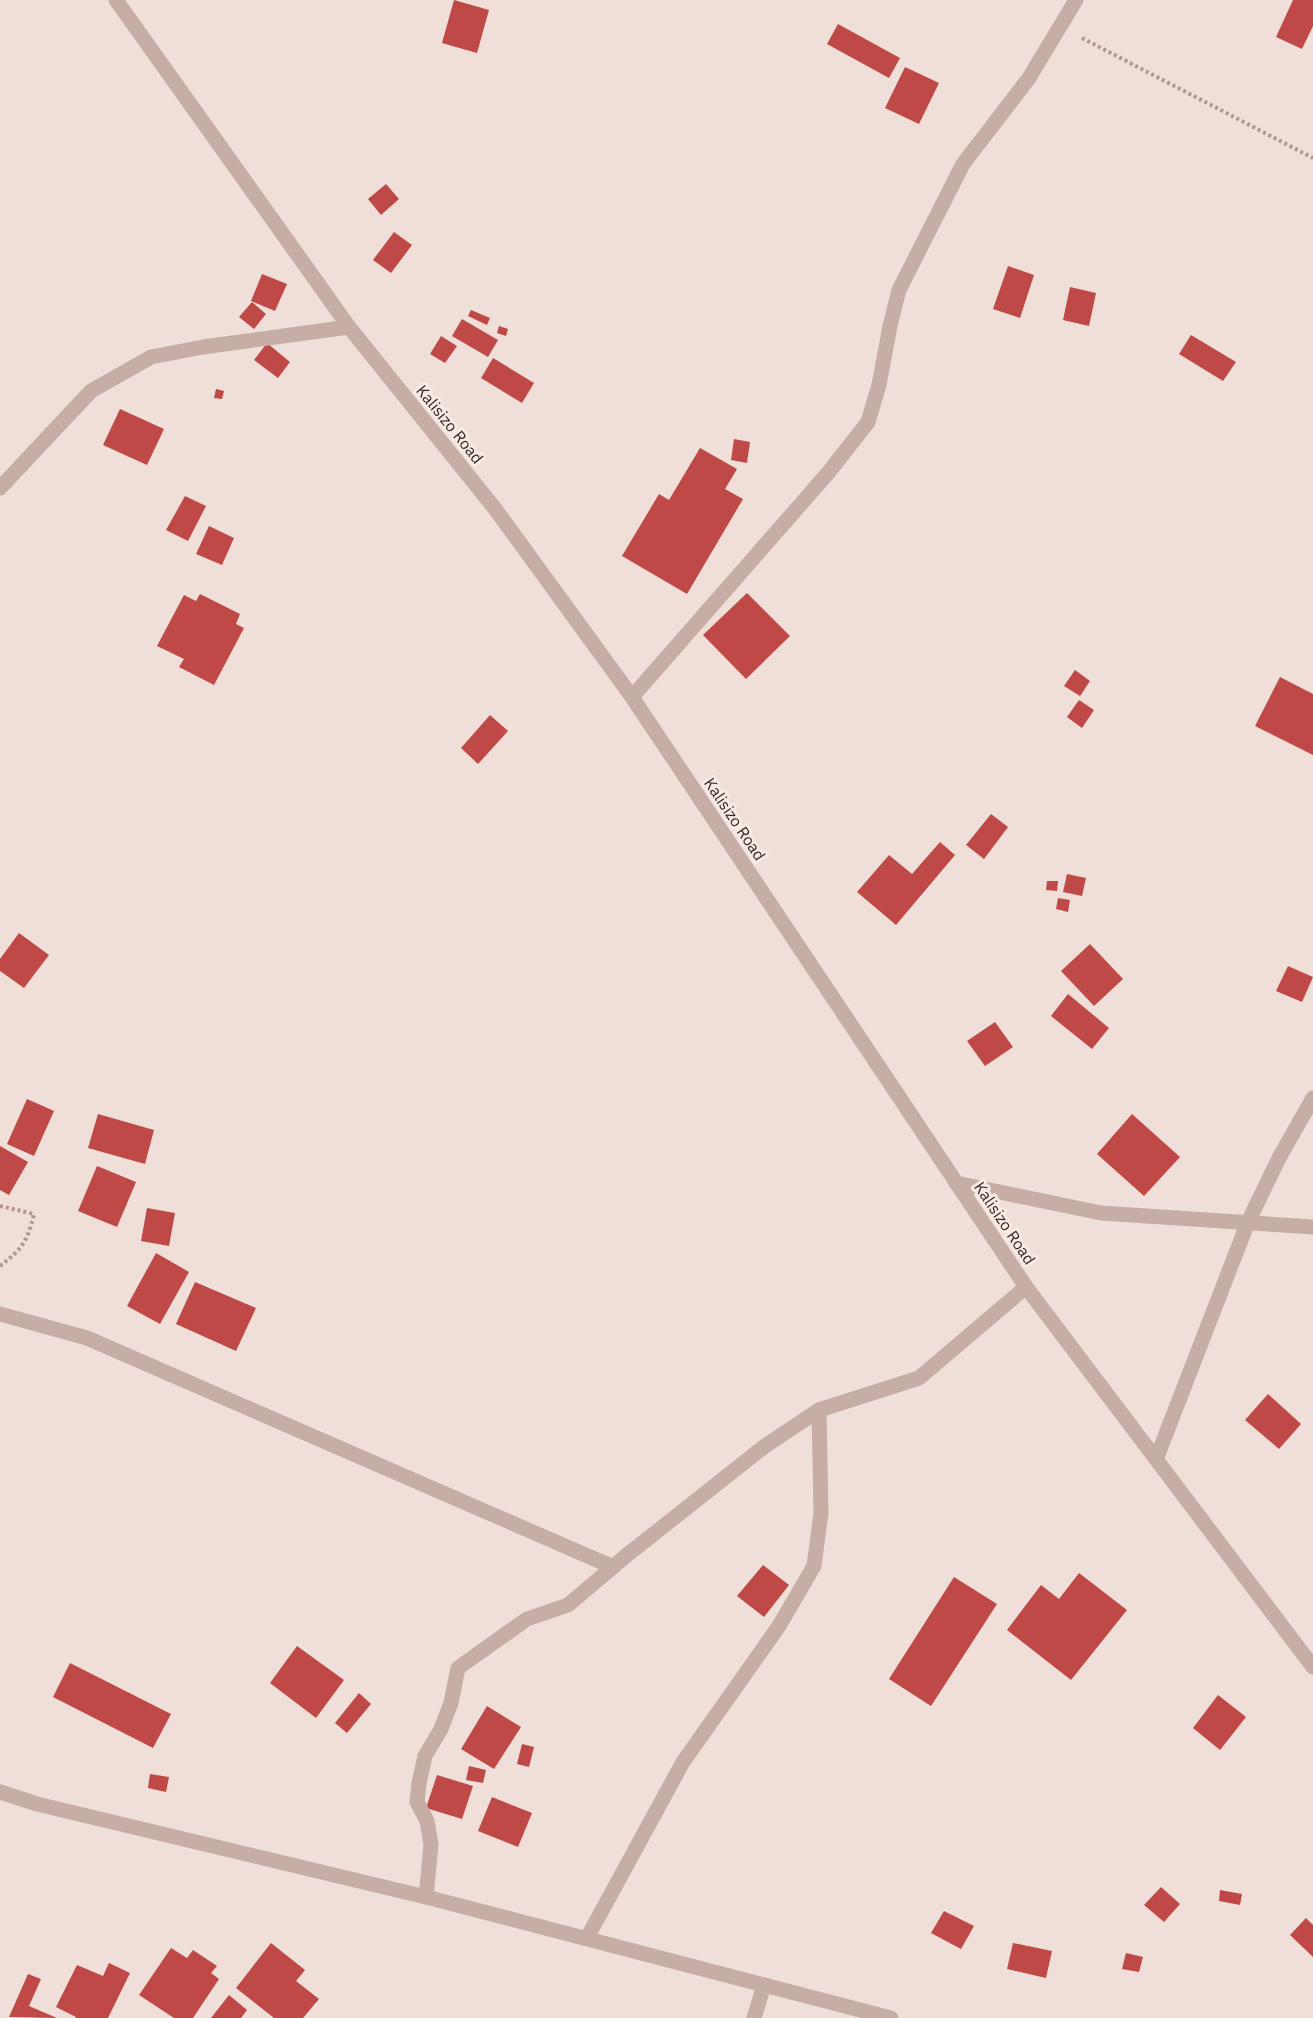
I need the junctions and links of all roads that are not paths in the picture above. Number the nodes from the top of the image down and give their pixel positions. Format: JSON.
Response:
{"nodes":[{"id":1,"x":116,"y":0,"type":"edge"},
{"id":2,"x":1076,"y":0,"type":"edge"},
{"id":3,"x":350,"y":327,"type":"junction"},
{"id":4,"x":0,"y":488,"type":"edge"},
{"id":5,"x":632,"y":697,"type":"junction"},
{"id":6,"x":1313,"y":1098,"type":"edge"},
{"id":7,"x":957,"y":1183,"type":"junction"},
{"id":8,"x":1248,"y":1222,"type":"junction"},
{"id":9,"x":1313,"y":1227,"type":"edge"},
{"id":10,"x":1026,"y":1287,"type":"junction"},
{"id":11,"x":0,"y":1314,"type":"edge"},
{"id":12,"x":819,"y":1410,"type":"junction"},
{"id":13,"x":1156,"y":1457,"type":"junction"},
{"id":14,"x":613,"y":1567,"type":"junction"},
{"id":15,"x":1313,"y":1667,"type":"edge"},
{"id":16,"x":0,"y":1792,"type":"edge"},
{"id":17,"x":426,"y":1897,"type":"junction"},
{"id":18,"x":587,"y":1938,"type":"junction"},
{"id":19,"x":764,"y":1985,"type":"junction"},
{"id":20,"x":754,"y":2018,"type":"edge"},
{"id":21,"x":891,"y":2018,"type":"edge"}],
"edges":[{"from":1,"to":3,"type":"street","name":"Kalisizo Road"},
{"from":2,"to":5,"type":"street"},
{"from":3,"to":4,"type":"street"},
{"from":3,"to":5,"type":"street","name":"Kalisizo Road"},
{"from":5,"to":7,"type":"street","name":"Kalisizo Road"},
{"from":6,"to":8,"type":"street"},
{"from":7,"to":8,"type":"street"},
{"from":7,"to":10,"type":"street","name":"Kalisizo Road"},
{"from":8,"to":9,"type":"street"},
{"from":8,"to":13,"type":"street"},
{"from":10,"to":12,"type":"street"},
{"from":10,"to":13,"type":"street","name":"Kalisizo Road"},
{"from":11,"to":14,"type":"street"},
{"from":12,"to":14,"type":"street"},
{"from":12,"to":18,"type":"street"},
{"from":13,"to":15,"type":"street","name":"Kalisizo Road"},
{"from":14,"to":17,"type":"street"},
{"from":16,"to":17,"type":"street"},
{"from":17,"to":18,"type":"street"},
{"from":18,"to":19,"type":"street"},
{"from":19,"to":20,"type":"street"},
{"from":19,"to":21,"type":"street"}]}
